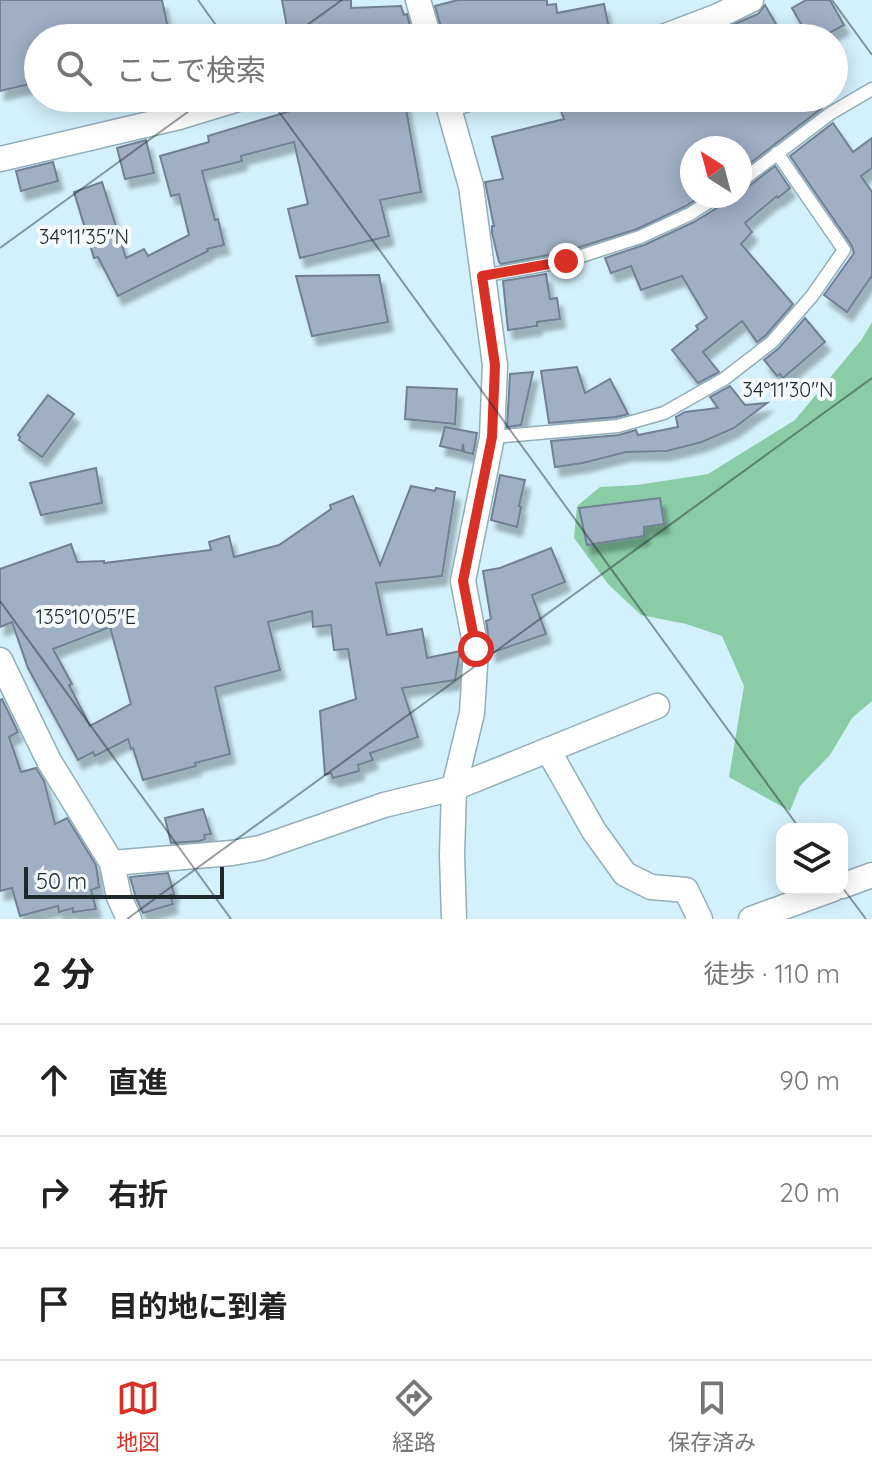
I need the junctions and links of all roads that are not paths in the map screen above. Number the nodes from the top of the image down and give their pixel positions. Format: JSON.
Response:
{"nodes":[{"id":1,"x":418,"y":0,"type":"edge"},
{"id":2,"x":751,"y":0,"type":"edge"},
{"id":3,"x":425,"y":24,"type":"edge"},
{"id":4,"x":697,"y":24,"type":"edge"},
{"id":5,"x":872,"y":89,"type":"edge"},
{"id":6,"x":848,"y":103,"type":"edge"},
{"id":7,"x":195,"y":112,"type":"edge"},
{"id":8,"x":457,"y":112,"type":"edge"},
{"id":9,"x":833,"y":112,"type":"edge"},
{"id":10,"x":777,"y":153,"type":"junction"},
{"id":11,"x":0,"y":159,"type":"edge"},
{"id":12,"x":752,"y":173,"type":"edge"},
{"id":13,"x":699,"y":208,"type":"edge"},
{"id":14,"x":482,"y":276,"type":"junction"},
{"id":15,"x":492,"y":437,"type":"junction"},
{"id":16,"x":0,"y":660,"type":"edge"},
{"id":17,"x":657,"y":706,"type":"dead end"},
{"id":18,"x":548,"y":750,"type":"junction"},
{"id":19,"x":454,"y":788,"type":"junction"},
{"id":20,"x":112,"y":863,"type":"junction"},
{"id":21,"x":872,"y":875,"type":"edge"},
{"id":22,"x":848,"y":884,"type":"edge"},
{"id":23,"x":817,"y":895,"type":"edge"},
{"id":24,"x":129,"y":919,"type":"edge"},
{"id":25,"x":454,"y":919,"type":"edge"},
{"id":26,"x":700,"y":919,"type":"edge"},
{"id":27,"x":751,"y":919,"type":"edge"}],
"edges":[{"from":1,"to":3,"type":"street"},
{"from":2,"to":4,"type":"street"},
{"from":5,"to":6,"type":"lane"},
{"from":7,"to":11,"type":"street"},
{"from":8,"to":14,"type":"street"},
{"from":9,"to":10,"type":"lane"},
{"from":10,"to":12,"type":"lane"},
{"from":10,"to":15,"type":"lane"},
{"from":13,"to":14,"type":"lane"},
{"from":14,"to":15,"type":"street"},
{"from":15,"to":19,"type":"street"},
{"from":16,"to":20,"type":"street"},
{"from":17,"to":18,"type":"street"},
{"from":18,"to":19,"type":"street"},
{"from":18,"to":26,"type":"street"},
{"from":19,"to":20,"type":"street"},
{"from":19,"to":25,"type":"street"},
{"from":20,"to":24,"type":"street"},
{"from":21,"to":22,"type":"street"},
{"from":23,"to":27,"type":"street"}]}
